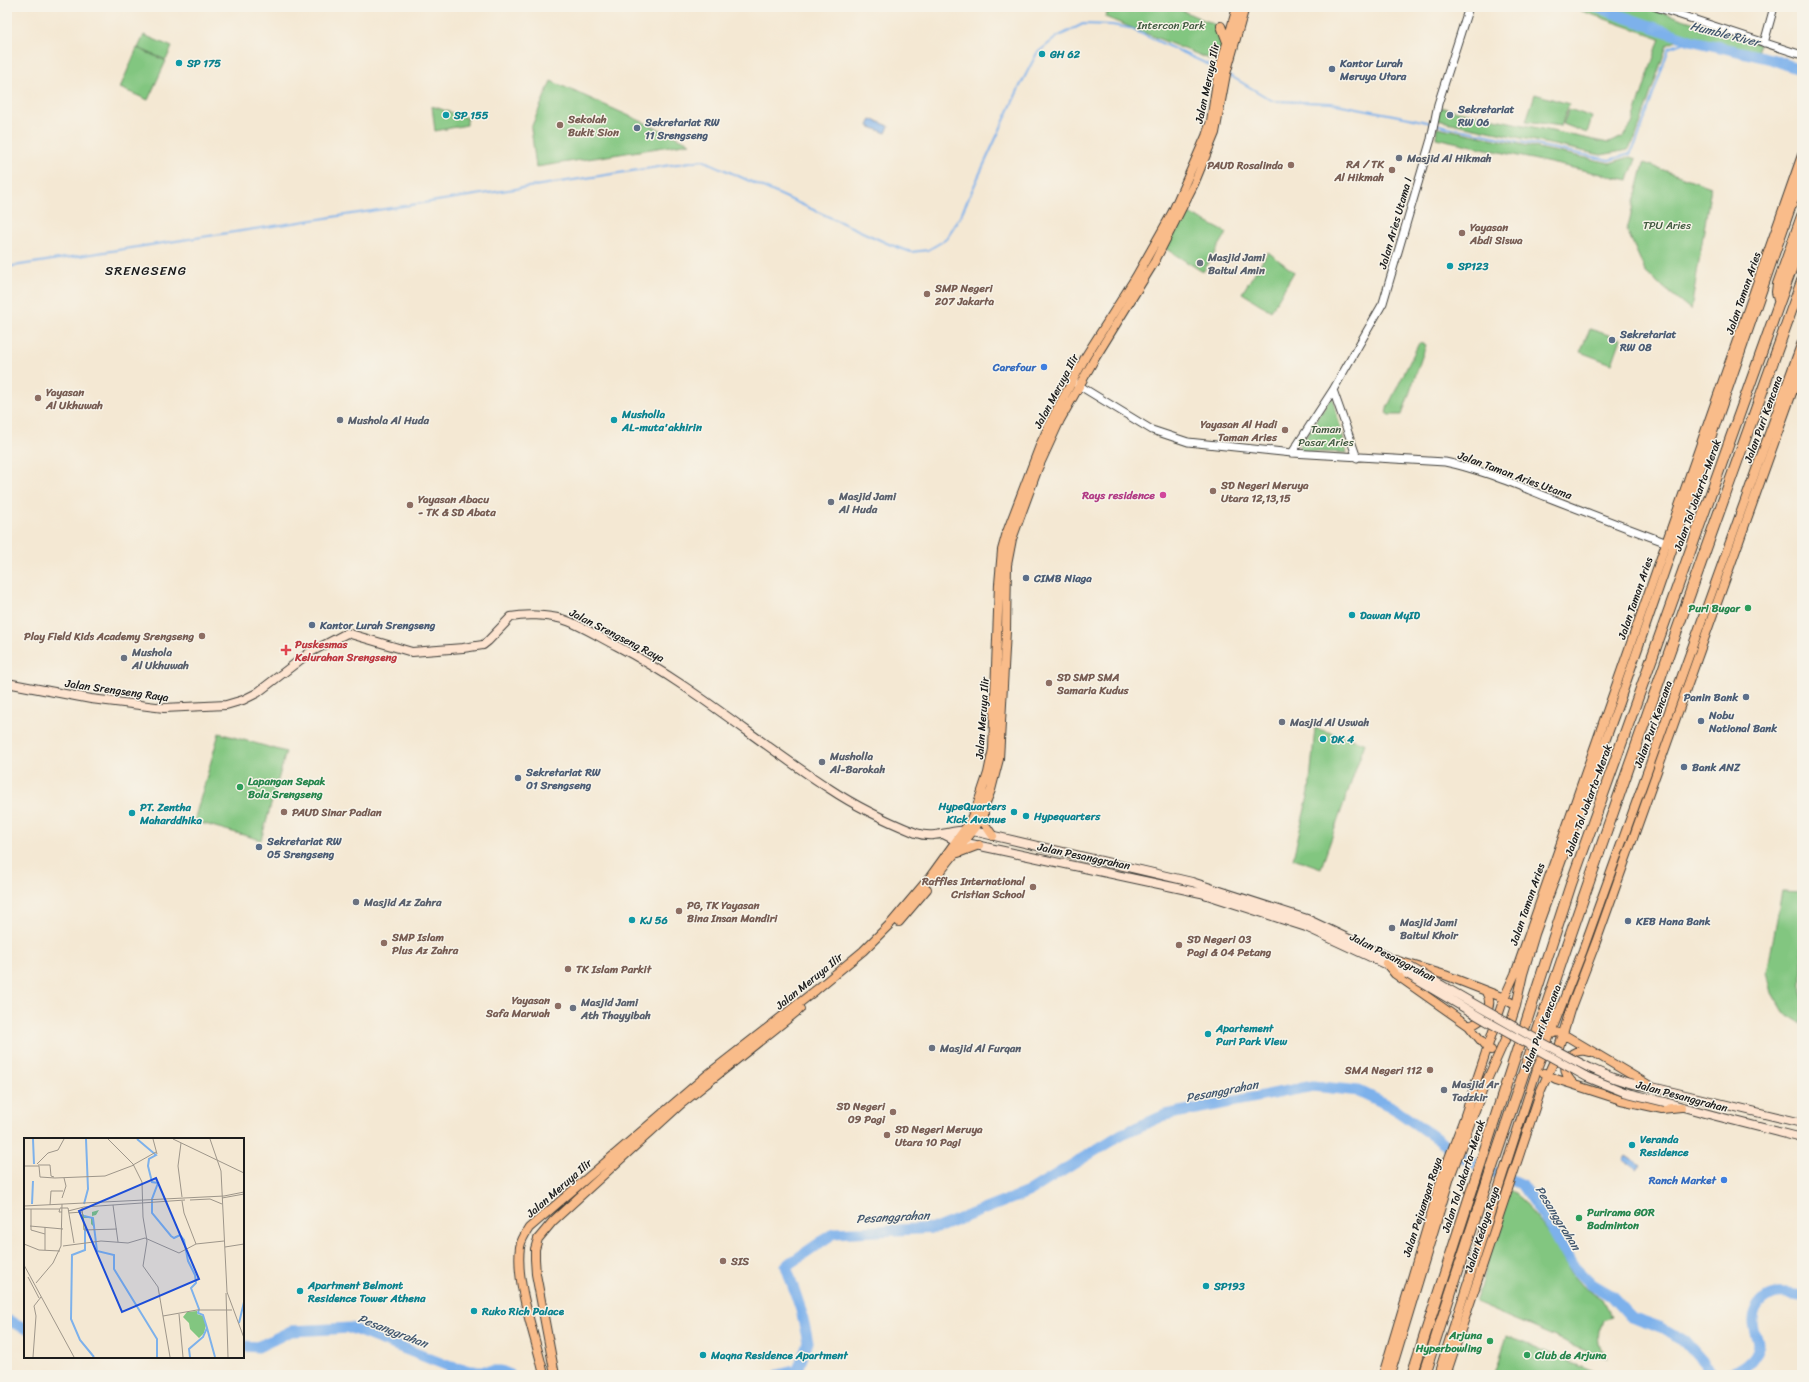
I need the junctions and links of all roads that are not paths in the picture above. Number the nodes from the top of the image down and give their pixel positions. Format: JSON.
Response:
{"nodes":[{"id":1,"x":1237,"y":7,"type":"edge"},
{"id":2,"x":1245,"y":7,"type":"edge"},
{"id":3,"x":1470,"y":7,"type":"edge"},
{"id":4,"x":1656,"y":7,"type":"edge"},
{"id":5,"x":1774,"y":7,"type":"edge"},
{"id":6,"x":1221,"y":26,"type":"dead end"},
{"id":7,"x":1227,"y":43,"type":"junction"},
{"id":8,"x":1764,"y":43,"type":"junction"},
{"id":9,"x":1802,"y":55,"type":"edge"},
{"id":10,"x":1226,"y":60,"type":"junction"},
{"id":11,"x":1802,"y":155,"type":"edge"},
{"id":12,"x":1802,"y":176,"type":"edge"},
{"id":13,"x":1802,"y":216,"type":"edge"},
{"id":14,"x":1802,"y":239,"type":"edge"},
{"id":15,"x":1802,"y":281,"type":"edge"},
{"id":16,"x":1780,"y":302,"type":"junction"},
{"id":17,"x":1802,"y":342,"type":"edge"},
{"id":18,"x":1802,"y":365,"type":"edge"},
{"id":19,"x":1076,"y":383,"type":"junction"},
{"id":20,"x":1333,"y":390,"type":"junction"},
{"id":21,"x":1292,"y":453,"type":"junction"},
{"id":22,"x":1357,"y":458,"type":"junction"},
{"id":23,"x":1670,"y":544,"type":"junction"},
{"id":24,"x":7,"y":683,"type":"edge"},
{"id":25,"x":985,"y":806,"type":"junction"},
{"id":26,"x":1574,"y":817,"type":"junction"},
{"id":27,"x":969,"y":830,"type":"junction"},
{"id":28,"x":943,"y":834,"type":"junction"},
{"id":29,"x":993,"y":836,"type":"junction"},
{"id":30,"x":960,"y":841,"type":"junction"},
{"id":31,"x":979,"y":845,"type":"junction"},
{"id":32,"x":1047,"y":849,"type":"junction"},
{"id":33,"x":954,"y":855,"type":"junction"},
{"id":34,"x":1044,"y":859,"type":"junction"},
{"id":35,"x":1267,"y":910,"type":"junction"},
{"id":36,"x":1395,"y":960,"type":"junction"},
{"id":37,"x":1386,"y":963,"type":"junction"},
{"id":38,"x":1408,"y":971,"type":"junction"},
{"id":39,"x":1486,"y":992,"type":"junction"},
{"id":40,"x":1504,"y":998,"type":"junction"},
{"id":41,"x":1516,"y":1006,"type":"junction"},
{"id":42,"x":1468,"y":1026,"type":"junction"},
{"id":43,"x":1549,"y":1034,"type":"junction"},
{"id":44,"x":1563,"y":1034,"type":"junction"},
{"id":45,"x":1487,"y":1048,"type":"junction"},
{"id":46,"x":1498,"y":1053,"type":"junction"},
{"id":47,"x":1594,"y":1053,"type":"junction"},
{"id":48,"x":1538,"y":1066,"type":"junction"},
{"id":49,"x":1547,"y":1075,"type":"junction"},
{"id":50,"x":1576,"y":1085,"type":"junction"},
{"id":51,"x":1652,"y":1087,"type":"junction"},
{"id":52,"x":1541,"y":1090,"type":"joint"},
{"id":53,"x":1681,"y":1107,"type":"junction"},
{"id":54,"x":1523,"y":1113,"type":"joint"},
{"id":55,"x":1802,"y":1122,"type":"edge"},
{"id":56,"x":656,"y":1123,"type":"junction"},
{"id":57,"x":1802,"y":1138,"type":"edge"},
{"id":58,"x":1460,"y":1142,"type":"junction"},
{"id":59,"x":1452,"y":1161,"type":"junction"},
{"id":60,"x":1501,"y":1196,"type":"junction"},
{"id":61,"x":545,"y":1318,"type":"junction"},
{"id":62,"x":532,"y":1322,"type":"junction"},
{"id":63,"x":544,"y":1375,"type":"edge"},
{"id":64,"x":555,"y":1375,"type":"edge"},
{"id":65,"x":1383,"y":1375,"type":"edge"},
{"id":66,"x":1390,"y":1375,"type":"edge"},
{"id":67,"x":1412,"y":1375,"type":"edge"},
{"id":68,"x":1424,"y":1375,"type":"edge"},
{"id":69,"x":1438,"y":1375,"type":"edge"},
{"id":70,"x":1446,"y":1375,"type":"edge"}],
"edges":[{"from":1,"to":7,"type":"main road","name":"Jalan Meruya Ilir"},
{"from":2,"to":10,"type":"main road","name":"Jalan Meruya Ilir"},
{"from":3,"to":20,"type":"street","name":"Jalan Aries Utama I"},
{"from":4,"to":8,"type":"street"},
{"from":5,"to":8,"type":"street"},
{"from":6,"to":7,"type":"main road"},
{"from":7,"to":10,"type":"main road","name":"Jalan Meruya Ilir"},
{"from":8,"to":9,"type":"street"},
{"from":10,"to":19,"type":"main road","name":"Jalan Meruya Ilir"},
{"from":11,"to":23,"type":"main road","name":"Jalan Taman Aries"},
{"from":12,"to":23,"type":"main road","name":"Jalan Taman Aries"},
{"from":13,"to":16,"type":"highway"},
{"from":14,"to":16,"type":"highway","name":"Jalan Tol Jakarta–Merak"},
{"from":15,"to":68,"type":"highway"},
{"from":16,"to":67,"type":"highway","name":"Jalan Tol Jakarta–Merak"},
{"from":17,"to":43,"type":"main road","name":"Jalan Puri Kencana"},
{"from":18,"to":44,"type":"main road","name":"Jalan Puri Kencana"},
{"from":19,"to":21,"type":"street","name":"Jalan Taman Aries Utama"},
{"from":19,"to":25,"type":"main road","name":"Jalan Meruya Ilir"},
{"from":19,"to":27,"type":"main road","name":"Jalan Meruya Ilir"},
{"from":20,"to":21,"type":"street","name":"Jalan Aries Utama I"},
{"from":20,"to":22,"type":"street"},
{"from":21,"to":22,"type":"street","name":"Jalan Taman Aries Utama"},
{"from":22,"to":23,"type":"street","name":"Jalan Taman Aries Utama"},
{"from":23,"to":26,"type":"main road","name":"Jalan Taman Aries"},
{"from":24,"to":28,"type":"main road","name":"Jalan Srengseng Raya"},
{"from":25,"to":27,"type":"main road","name":"Jalan Meruya Ilir"},
{"from":25,"to":29,"type":"main road"},
{"from":26,"to":40,"type":"main road","name":"Jalan Taman Aries"},
{"from":26,"to":41,"type":"main road","name":"Jalan Taman Aries"},
{"from":27,"to":28,"type":"main road","name":"Jalan Srengseng Raya"},
{"from":27,"to":29,"type":"main road","name":"Jalan Pesanggrahan"},
{"from":27,"to":30,"type":"main road","name":"Jalan Meruya Ilir"},
{"from":28,"to":30,"type":"main road","name":"Jalan Srengseng Raya"},
{"from":29,"to":32,"type":"main road","name":"Jalan Pesanggrahan"},
{"from":30,"to":31,"type":"main road","name":"Jalan Pesanggrahan"},
{"from":30,"to":33,"type":"main road","name":"Jalan Meruya Ilir"},
{"from":30,"to":56,"type":"main road","name":"Jalan Meruya Ilir"},
{"from":31,"to":33,"type":"main road"},
{"from":31,"to":34,"type":"main road","name":"Jalan Pesanggrahan"},
{"from":32,"to":34,"type":"main road"},
{"from":32,"to":35,"type":"main road","name":"Jalan Pesanggrahan"},
{"from":33,"to":56,"type":"main road","name":"Jalan Meruya Ilir"},
{"from":34,"to":35,"type":"main road","name":"Jalan Pesanggrahan"},
{"from":35,"to":36,"type":"main road","name":"Jalan Pesanggrahan"},
{"from":35,"to":37,"type":"main road","name":"Jalan Pesanggrahan"},
{"from":36,"to":38,"type":"main road","name":"Jalan Pesanggrahan"},
{"from":36,"to":39,"type":"main road"},
{"from":37,"to":38,"type":"main road","name":"Jalan Pesanggrahan"},
{"from":37,"to":42,"type":"main road"},
{"from":38,"to":51,"type":"main road","name":"Jalan Pesanggrahan","bridge":true},
{"from":38,"to":53,"type":"main road","name":"Jalan Pesanggrahan","bridge":true},
{"from":39,"to":40,"type":"main road"},
{"from":39,"to":42,"type":"main road"},
{"from":40,"to":41,"type":"main road"},
{"from":40,"to":45,"type":"main road","name":"Jalan Taman Aries"},
{"from":41,"to":46,"type":"main road","name":"Jalan Taman Aries"},
{"from":42,"to":45,"type":"main road"},
{"from":43,"to":44,"type":"main road"},
{"from":43,"to":48,"type":"main road","name":"Jalan Puri Kencana"},
{"from":44,"to":47,"type":"main road"},
{"from":44,"to":49,"type":"main road","name":"Jalan Puri Kencana"},
{"from":45,"to":46,"type":"main road"},
{"from":45,"to":58,"type":"main road","name":"Jalan Pejuangan Raya"},
{"from":46,"to":58,"type":"main road","name":"Jalan Pejuangan Raya"},
{"from":47,"to":50,"type":"main road"},
{"from":47,"to":51,"type":"main road"},
{"from":48,"to":49,"type":"main road"},
{"from":48,"to":54,"type":"main road","name":"Jalan Puri Kencana"},
{"from":49,"to":50,"type":"main road"},
{"from":49,"to":52,"type":"main road","name":"Jalan Puri Kencana"},
{"from":50,"to":53,"type":"main road"},
{"from":51,"to":55,"type":"main road","name":"Jalan Pesanggrahan"},
{"from":52,"to":60,"type":"main road","name":"Jalan Kedoya Raya"},
{"from":53,"to":57,"type":"main road","name":"Jalan Pesanggrahan"},
{"from":54,"to":60,"type":"main road","name":"Jalan Kedoya Raya"},
{"from":56,"to":61,"type":"main road","name":"Jalan Meruya Ilir"},
{"from":56,"to":62,"type":"main road","name":"Jalan Meruya Ilir"},
{"from":58,"to":59,"type":"main road","name":"Jalan Pejuangan Raya"},
{"from":59,"to":65,"type":"main road","name":"Jalan Pejuangan Raya"},
{"from":59,"to":66,"type":"main road","name":"Jalan Pejuangan Raya"},
{"from":60,"to":69,"type":"main road","name":"Jalan Kedoya Raya"},
{"from":60,"to":70,"type":"main road","name":"Jalan Kedoya Raya"},
{"from":61,"to":62,"type":"main road"},
{"from":61,"to":64,"type":"main road","name":"Jalan Meruya Ilir"},
{"from":62,"to":63,"type":"main road","name":"Jalan Meruya Ilir"}]}
